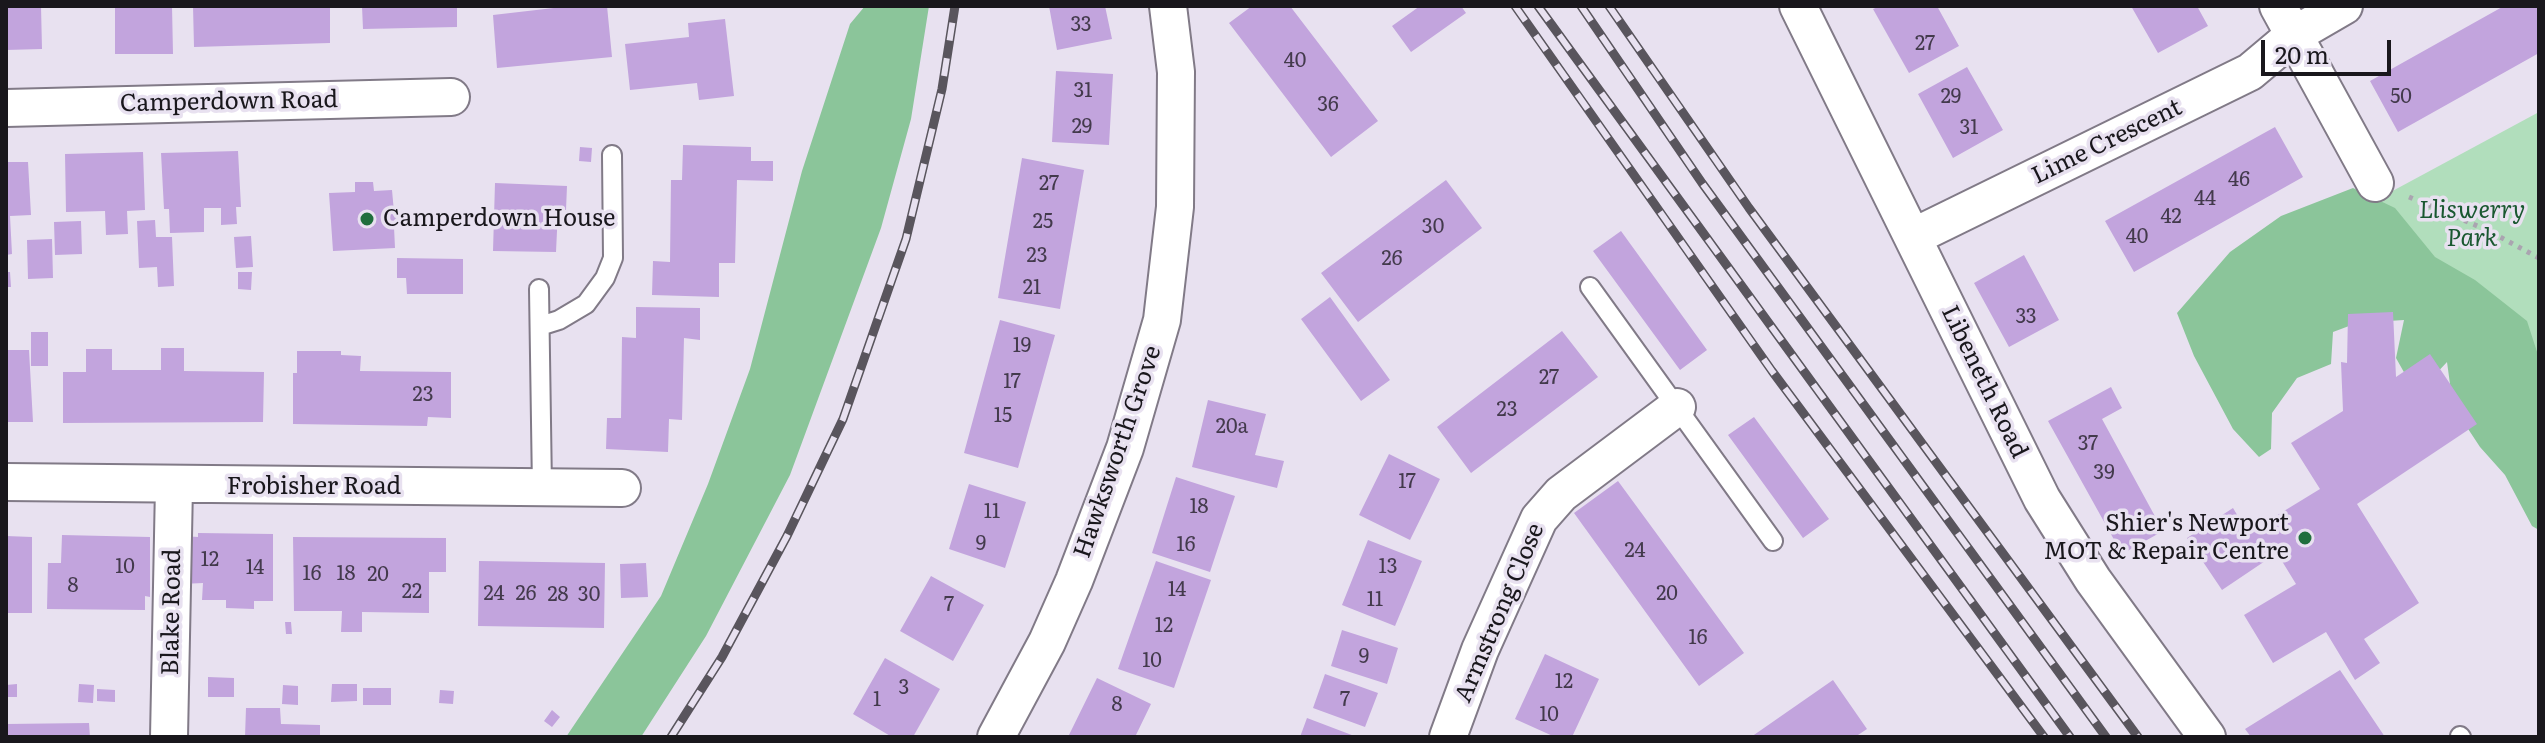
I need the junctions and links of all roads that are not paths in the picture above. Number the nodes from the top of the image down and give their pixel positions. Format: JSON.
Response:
{"nodes":[{"id":1,"x":1168,"y":6,"type":"edge"},
{"id":2,"x":1798,"y":6,"type":"edge"},
{"id":3,"x":2344,"y":6,"type":"edge"},
{"id":4,"x":2286,"y":20,"type":"edge"},
{"id":5,"x":451,"y":97,"type":"dead end"},
{"id":6,"x":6,"y":108,"type":"edge"},
{"id":7,"x":612,"y":155,"type":"dead end"},
{"id":8,"x":2375,"y":183,"type":"road end"},
{"id":9,"x":1913,"y":237,"type":"junction"},
{"id":10,"x":1590,"y":287,"type":"dead end"},
{"id":11,"x":539,"y":289,"type":"dead end"},
{"id":12,"x":540,"y":326,"type":"junction"},
{"id":13,"x":1677,"y":407,"type":"junction"},
{"id":14,"x":6,"y":482,"type":"edge"},
{"id":15,"x":174,"y":486,"type":"junction"},
{"id":16,"x":542,"y":488,"type":"junction"},
{"id":17,"x":622,"y":488,"type":"dead end"},
{"id":18,"x":1773,"y":541,"type":"dead end"},
{"id":19,"x":169,"y":737,"type":"edge"},
{"id":20,"x":996,"y":737,"type":"edge"},
{"id":21,"x":1448,"y":737,"type":"edge"},
{"id":22,"x":2207,"y":737,"type":"edge"}],
"edges":[{"from":1,"to":20,"type":"street","name":"Hawksworth Grove"},
{"from":2,"to":9,"type":"street","name":"Libeneth Road"},
{"from":3,"to":4,"type":"street","name":"Lime Crescent"},
{"from":4,"to":8,"type":"street"},
{"from":4,"to":9,"type":"street","name":"Lime Crescent"},
{"from":5,"to":6,"type":"street","name":"Camperdown Road"},
{"from":7,"to":12,"type":"lane"},
{"from":9,"to":22,"type":"street","name":"Libeneth Road"},
{"from":10,"to":13,"type":"lane"},
{"from":11,"to":12,"type":"lane"},
{"from":12,"to":16,"type":"lane"},
{"from":13,"to":18,"type":"lane"},
{"from":13,"to":21,"type":"street","name":"Armstrong Close"},
{"from":14,"to":15,"type":"street","name":"Frobisher Road"},
{"from":15,"to":16,"type":"street","name":"Frobisher Road"},
{"from":15,"to":19,"type":"street","name":"Blake Road"},
{"from":16,"to":17,"type":"street","name":"Frobisher Road"}]}
